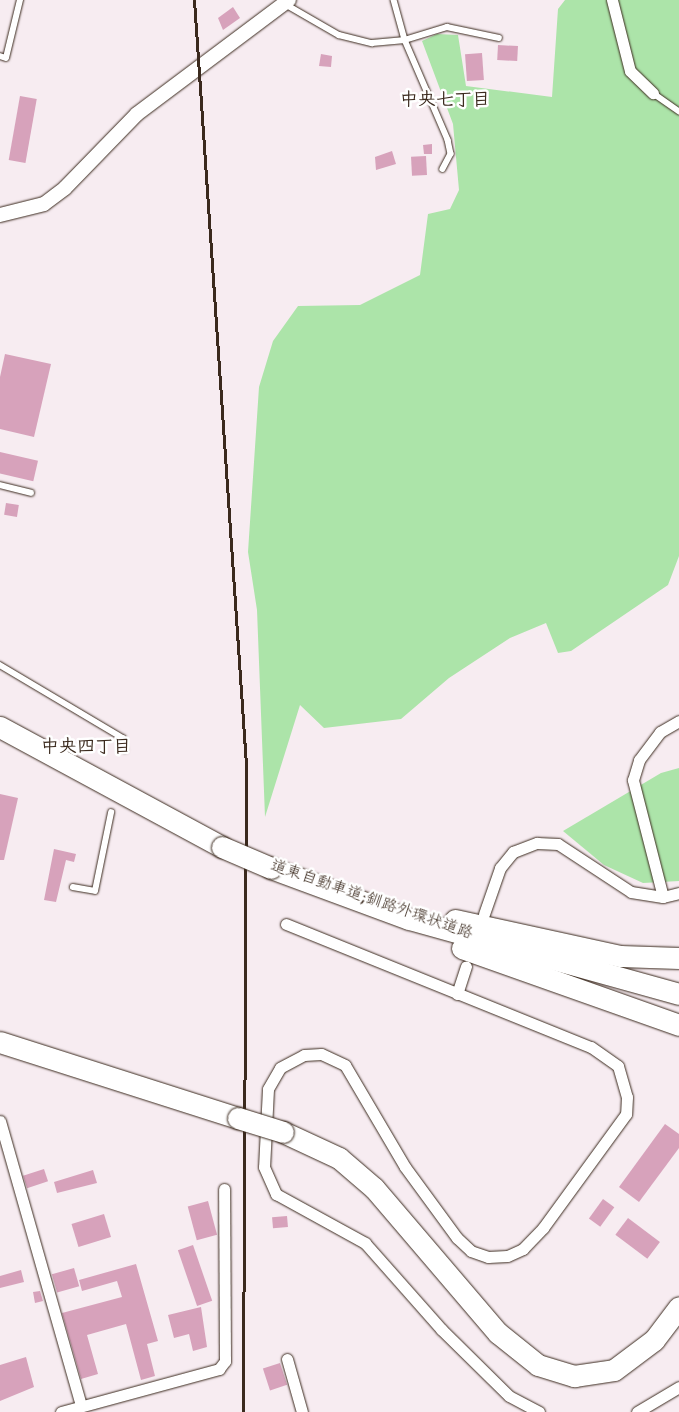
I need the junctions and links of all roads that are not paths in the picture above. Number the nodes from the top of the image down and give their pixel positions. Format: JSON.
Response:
{"nodes":[{"id":1,"x":20,"y":0,"type":"edge"},
{"id":2,"x":394,"y":0,"type":"edge"},
{"id":3,"x":612,"y":0,"type":"edge"},
{"id":4,"x":287,"y":2,"type":"edge"},
{"id":5,"x":499,"y":38,"type":"dead end"},
{"id":6,"x":405,"y":40,"type":"junction"},
{"id":7,"x":0,"y":56,"type":"edge"},
{"id":8,"x":653,"y":93,"type":"joint"},
{"id":9,"x":679,"y":110,"type":"edge"},
{"id":10,"x":443,"y":169,"type":"dead end"},
{"id":11,"x":0,"y":215,"type":"edge"},
{"id":12,"x":0,"y":485,"type":"edge"},
{"id":13,"x":31,"y":493,"type":"dead end"},
{"id":14,"x":0,"y":665,"type":"edge"},
{"id":15,"x":0,"y":717,"type":"edge"},
{"id":16,"x":679,"y":721,"type":"edge"},
{"id":17,"x":0,"y":727,"type":"edge"},
{"id":18,"x":125,"y":750,"type":"dead end"},
{"id":19,"x":111,"y":813,"type":"dead end"},
{"id":20,"x":223,"y":841,"type":"junction"},
{"id":21,"x":272,"y":862,"type":"junction"},
{"id":22,"x":316,"y":886,"type":"junction"},
{"id":23,"x":73,"y":887,"type":"dead end"},
{"id":24,"x":679,"y":893,"type":"edge"},
{"id":25,"x":663,"y":897,"type":"junction"},
{"id":26,"x":411,"y":910,"type":"junction"},
{"id":27,"x":484,"y":914,"type":"dead end"},
{"id":28,"x":286,"y":924,"type":"dead end"},
{"id":29,"x":679,"y":958,"type":"edge"},
{"id":30,"x":466,"y":966,"type":"dead end"},
{"id":31,"x":679,"y":984,"type":"edge"},
{"id":32,"x":457,"y":994,"type":"junction"},
{"id":33,"x":679,"y":994,"type":"edge"},
{"id":34,"x":679,"y":1025,"type":"edge"},
{"id":35,"x":0,"y":1042,"type":"edge"},
{"id":36,"x":0,"y":1049,"type":"edge"},
{"id":37,"x":0,"y":1121,"type":"edge"},
{"id":38,"x":237,"y":1122,"type":"junction"},
{"id":39,"x":281,"y":1136,"type":"junction"},
{"id":40,"x":224,"y":1189,"type":"dead end"},
{"id":41,"x":679,"y":1307,"type":"edge"},
{"id":42,"x":679,"y":1325,"type":"edge"},
{"id":43,"x":287,"y":1359,"type":"dead end"},
{"id":44,"x":679,"y":1387,"type":"edge"},
{"id":45,"x":81,"y":1406,"type":"junction"},
{"id":46,"x":61,"y":1412,"type":"edge"},
{"id":47,"x":302,"y":1412,"type":"edge"},
{"id":48,"x":539,"y":1412,"type":"edge"},
{"id":49,"x":637,"y":1412,"type":"edge"}],
"edges":[{"from":1,"to":7,"type":"lane"},
{"from":2,"to":6,"type":"lane"},
{"from":3,"to":8,"type":"street"},
{"from":4,"to":6,"type":"lane"},
{"from":4,"to":11,"type":"street"},
{"from":5,"to":6,"type":"lane"},
{"from":6,"to":10,"type":"lane"},
{"from":8,"to":9,"type":"lane"},
{"from":12,"to":13,"type":"lane"},
{"from":14,"to":18,"type":"lane"},
{"from":15,"to":20,"type":"highway","name":"道東自動車道;釧路外環状道路"},
{"from":16,"to":25,"type":"street"},
{"from":17,"to":20,"type":"highway","name":"道東自動車道;釧路外環状道路"},
{"from":19,"to":23,"type":"lane"},
{"from":20,"to":21,"type":"highway","name":"道東自動車道;釧路外環状道路","bridge":true},
{"from":21,"to":22,"type":"highway","name":"道東自動車道;釧路外環状道路"},
{"from":21,"to":26,"type":"highway","name":"道東自動車道;釧路外環状道路"},
{"from":22,"to":33,"type":"highway","name":"道東自動車道;釧路外環状道路"},
{"from":22,"to":34,"type":"highway"},
{"from":24,"to":25,"type":"street"},
{"from":25,"to":27,"type":"street"},
{"from":26,"to":29,"type":"highway"},
{"from":26,"to":31,"type":"highway","name":"道東自動車道;釧路外環状道路"},
{"from":28,"to":32,"type":"street"},
{"from":30,"to":32,"type":"street"},
{"from":32,"to":48,"type":"street"},
{"from":35,"to":38,"type":"highway"},
{"from":36,"to":38,"type":"highway"},
{"from":37,"to":45,"type":"street"},
{"from":38,"to":39,"type":"highway"},
{"from":39,"to":41,"type":"highway"},
{"from":39,"to":42,"type":"highway"},
{"from":40,"to":45,"type":"street"},
{"from":43,"to":47,"type":"street"},
{"from":44,"to":49,"type":"street"},
{"from":45,"to":46,"type":"street"}]}
